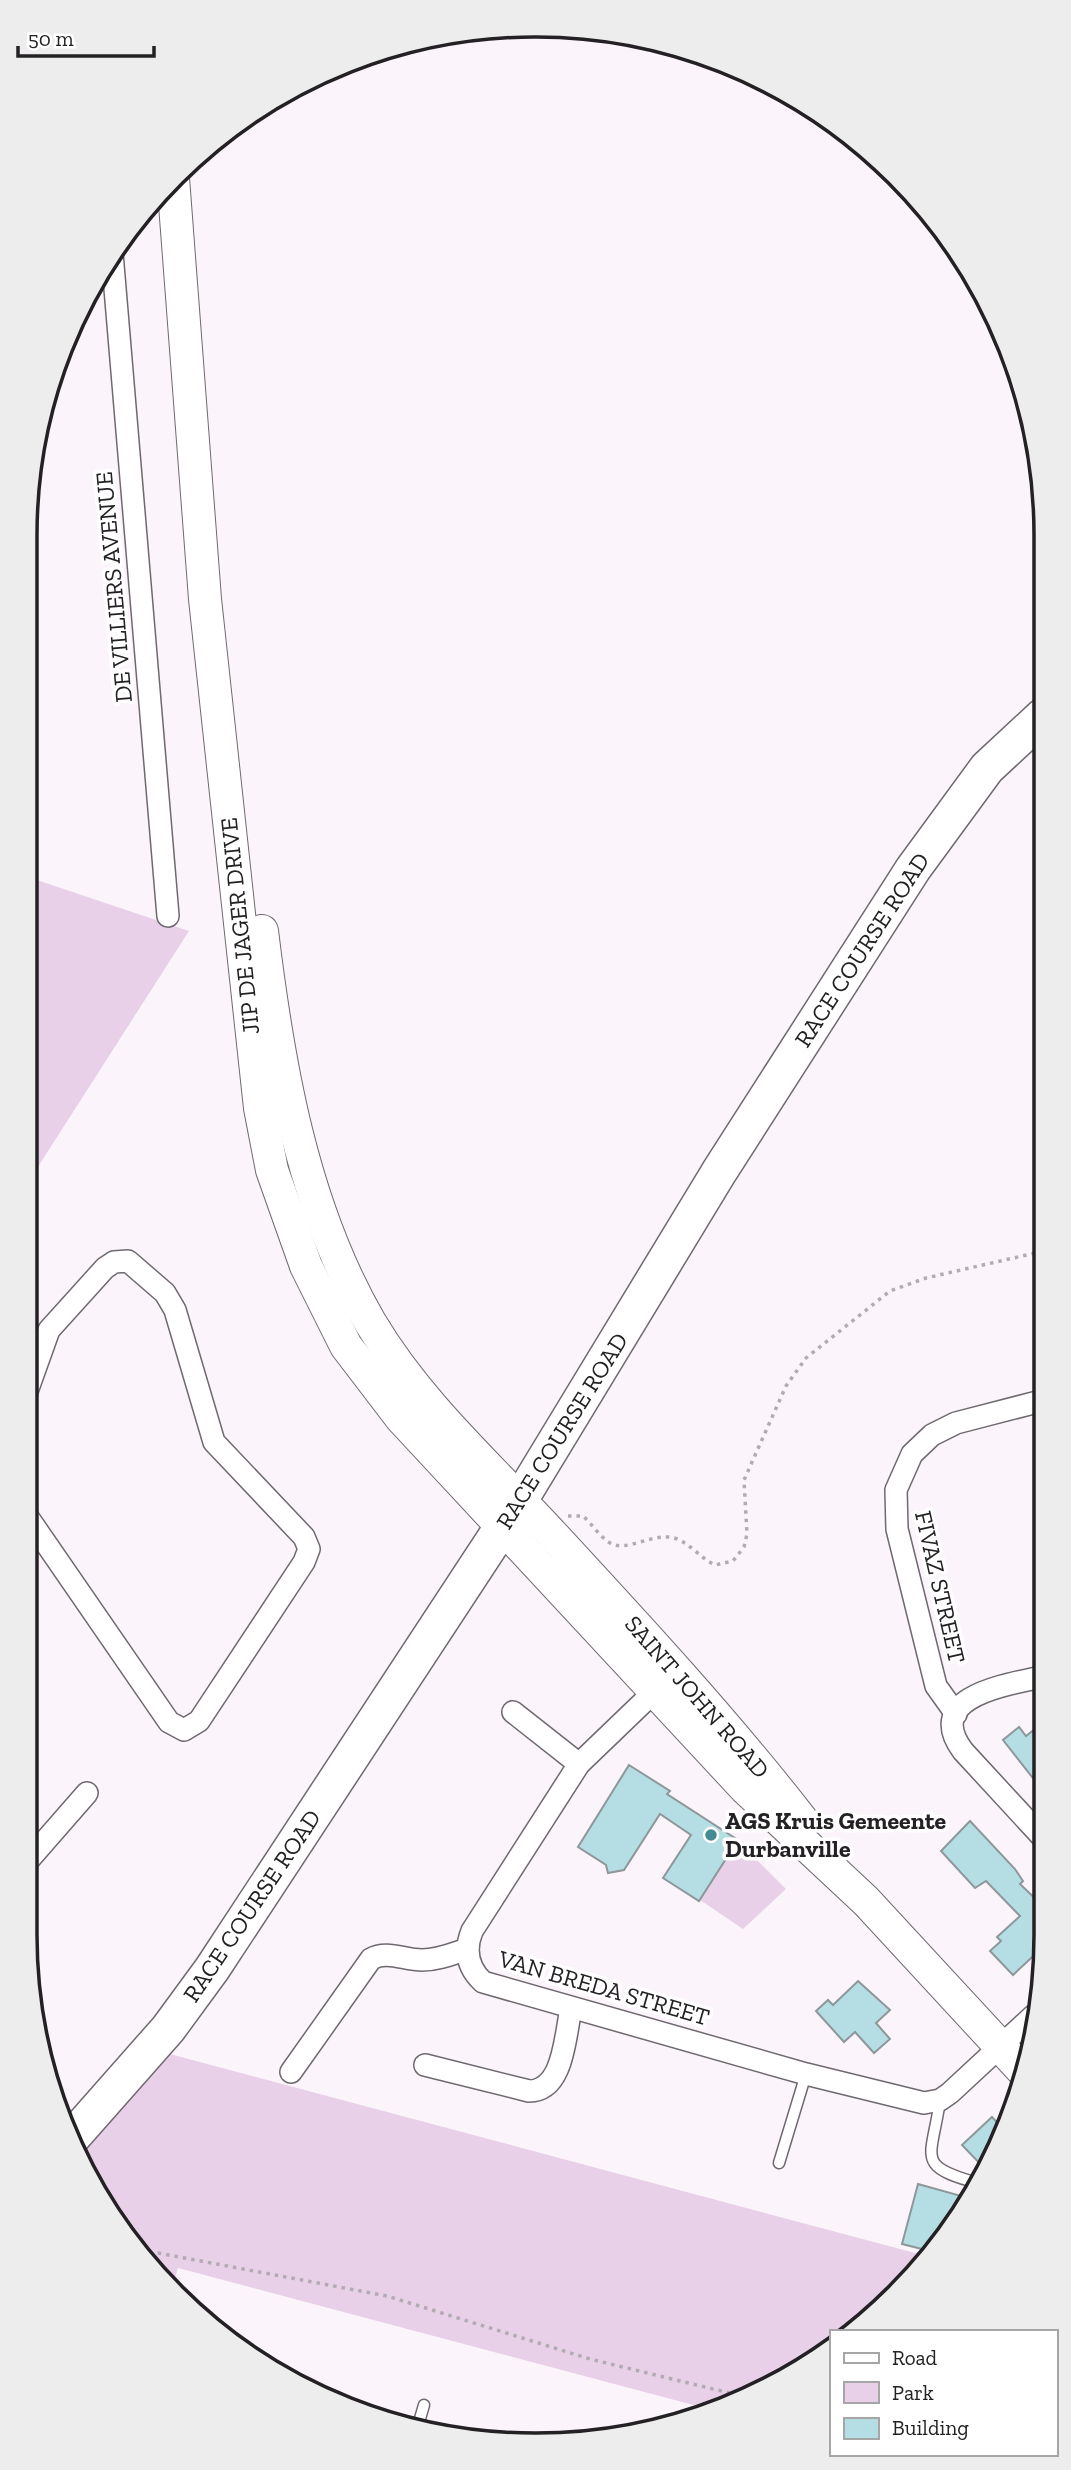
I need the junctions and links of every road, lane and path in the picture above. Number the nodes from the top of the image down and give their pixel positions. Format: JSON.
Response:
{"nodes":[{"id":1,"x":174,"y":193,"type":"edge"},
{"id":2,"x":113,"y":270,"type":"edge"},
{"id":3,"x":1034,"y":724,"type":"edge"},
{"id":4,"x":168,"y":916,"type":"dead end"},
{"id":5,"x":1034,"y":1253,"type":"edge"},
{"id":6,"x":37,"y":1362,"type":"edge"},
{"id":7,"x":1034,"y":1403,"type":"edge"},
{"id":8,"x":511,"y":1513,"type":"junction"},
{"id":9,"x":564,"y":1519,"type":"dead end"},
{"id":10,"x":37,"y":1532,"type":"edge"},
{"id":11,"x":1034,"y":1679,"type":"edge"},
{"id":12,"x":656,"y":1690,"type":"junction"},
{"id":13,"x":513,"y":1712,"type":"dead end"},
{"id":14,"x":956,"y":1714,"type":"junction"},
{"id":15,"x":579,"y":1764,"type":"junction"},
{"id":16,"x":87,"y":1793,"type":"dead end"},
{"id":17,"x":1034,"y":1828,"type":"edge"},
{"id":18,"x":37,"y":1849,"type":"edge"},
{"id":19,"x":866,"y":1901,"type":"junction"},
{"id":20,"x":467,"y":1950,"type":"junction"},
{"id":21,"x":571,"y":2009,"type":"junction"},
{"id":22,"x":1027,"y":2022,"type":"edge"},
{"id":23,"x":1000,"y":2046,"type":"junction"},
{"id":24,"x":1017,"y":2064,"type":"edge"},
{"id":25,"x":425,"y":2065,"type":"dead end"},
{"id":26,"x":290,"y":2072,"type":"dead end"},
{"id":27,"x":806,"y":2074,"type":"junction"},
{"id":28,"x":940,"y":2100,"type":"junction"},
{"id":29,"x":78,"y":2131,"type":"edge"},
{"id":30,"x":779,"y":2163,"type":"dead end"},
{"id":31,"x":969,"y":2181,"type":"edge"},
{"id":32,"x":153,"y":2254,"type":"edge"},
{"id":33,"x":729,"y":2394,"type":"edge"},
{"id":34,"x":424,"y":2405,"type":"dead end"},
{"id":35,"x":420,"y":2419,"type":"edge"}],
"edges":[{"from":1,"to":8,"type":"main road","name":"JIP DE JAGER DRIVE"},
{"from":2,"to":4,"type":"street","name":"DE VILLIERS AVENUE"},
{"from":3,"to":8,"type":"main road","name":"RACE COURSE ROAD"},
{"from":5,"to":9,"type":"path"},
{"from":6,"to":10,"type":"street"},
{"from":7,"to":14,"type":"street","name":"FIVAZ STREET"},
{"from":8,"to":12,"type":"main road","name":"SAINT JOHN ROAD"},
{"from":8,"to":19,"type":"main road","name":"SAINT JOHN ROAD"},
{"from":8,"to":29,"type":"main road","name":"RACE COURSE ROAD"},
{"from":11,"to":14,"type":"street"},
{"from":12,"to":15,"type":"street","name":"VAN BREDA STREET"},
{"from":12,"to":19,"type":"main road","name":"SAINT JOHN ROAD"},
{"from":13,"to":15,"type":"street"},
{"from":14,"to":17,"type":"street","name":"FIVAZ STREET"},
{"from":15,"to":20,"type":"street","name":"VAN BREDA STREET"},
{"from":16,"to":18,"type":"street"},
{"from":19,"to":23,"type":"main road","name":"SAINT JOHN ROAD"},
{"from":20,"to":21,"type":"street","name":"VAN BREDA STREET"},
{"from":20,"to":26,"type":"street"},
{"from":21,"to":25,"type":"street"},
{"from":21,"to":27,"type":"street","name":"VAN BREDA STREET"},
{"from":22,"to":23,"type":"street"},
{"from":23,"to":24,"type":"main road","name":"SAINT JOHN ROAD"},
{"from":23,"to":28,"type":"street"},
{"from":27,"to":28,"type":"street","name":"VAN BREDA STREET"},
{"from":27,"to":30,"type":"lane"},
{"from":28,"to":31,"type":"lane"},
{"from":32,"to":33,"type":"path"},
{"from":34,"to":35,"type":"lane"}]}
